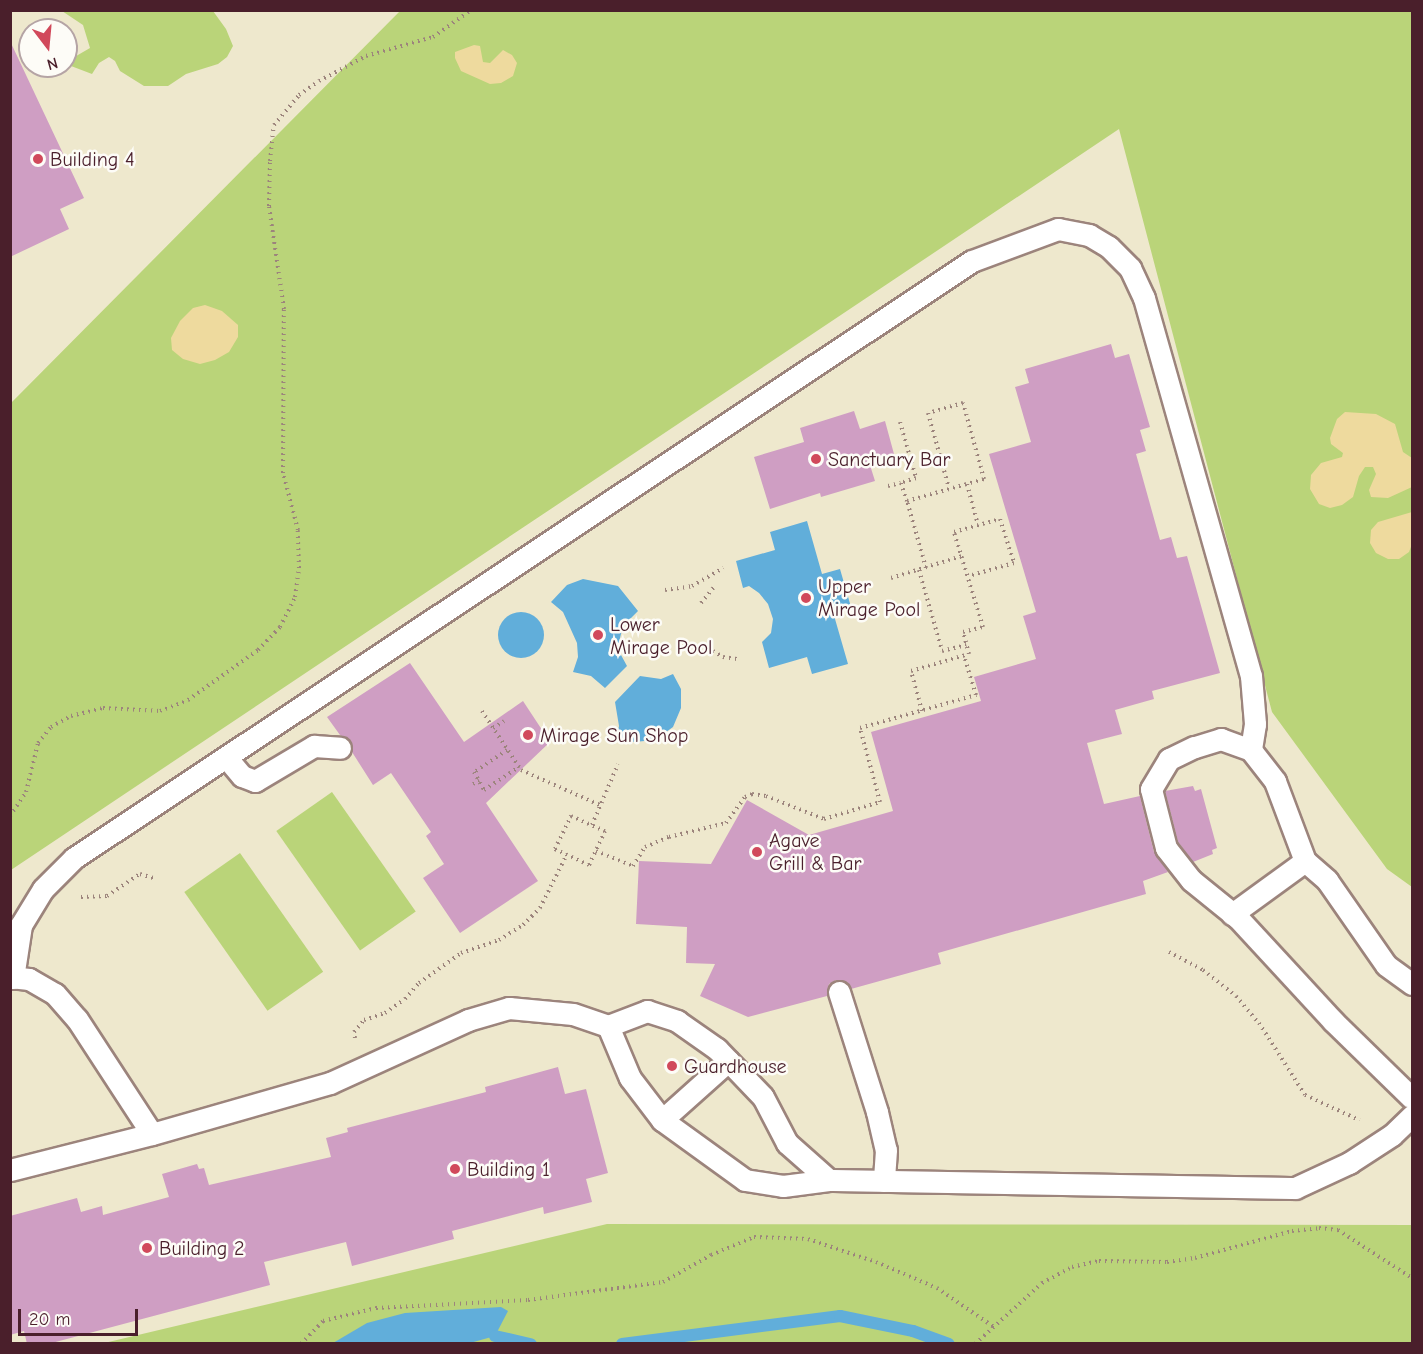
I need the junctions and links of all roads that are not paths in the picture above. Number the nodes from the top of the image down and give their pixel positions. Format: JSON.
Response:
{"nodes":[{"id":1,"x":340,"y":748,"type":"dead end"},
{"id":2,"x":1251,"y":750,"type":"junction"},
{"id":3,"x":226,"y":757,"type":"junction"},
{"id":4,"x":1305,"y":861,"type":"junction"},
{"id":5,"x":1232,"y":914,"type":"junction"},
{"id":6,"x":12,"y":978,"type":"edge"},
{"id":7,"x":1413,"y":984,"type":"edge"},
{"id":8,"x":838,"y":992,"type":"dead end"},
{"id":9,"x":608,"y":1026,"type":"junction"},
{"id":10,"x":728,"y":1061,"type":"junction"},
{"id":11,"x":1413,"y":1098,"type":"edge"},
{"id":12,"x":1413,"y":1116,"type":"edge"},
{"id":13,"x":662,"y":1120,"type":"junction"},
{"id":14,"x":152,"y":1134,"type":"junction"},
{"id":15,"x":10,"y":1170,"type":"edge"},
{"id":16,"x":829,"y":1180,"type":"junction"},
{"id":17,"x":884,"y":1181,"type":"junction"}],
"edges":[{"from":1,"to":3,"type":"lane"},
{"from":2,"to":3,"type":"lane"},
{"from":2,"to":4,"type":"lane"},
{"from":2,"to":5,"type":"lane"},
{"from":3,"to":6,"type":"lane"},
{"from":4,"to":5,"type":"lane"},
{"from":4,"to":7,"type":"lane"},
{"from":5,"to":11,"type":"lane"},
{"from":6,"to":14,"type":"lane"},
{"from":8,"to":17,"type":"lane"},
{"from":9,"to":10,"type":"lane"},
{"from":9,"to":13,"type":"lane"},
{"from":9,"to":14,"type":"lane"},
{"from":10,"to":13,"type":"lane"},
{"from":10,"to":16,"type":"lane"},
{"from":12,"to":17,"type":"lane"},
{"from":13,"to":16,"type":"lane"},
{"from":14,"to":15,"type":"lane"},
{"from":16,"to":17,"type":"lane"}]}
